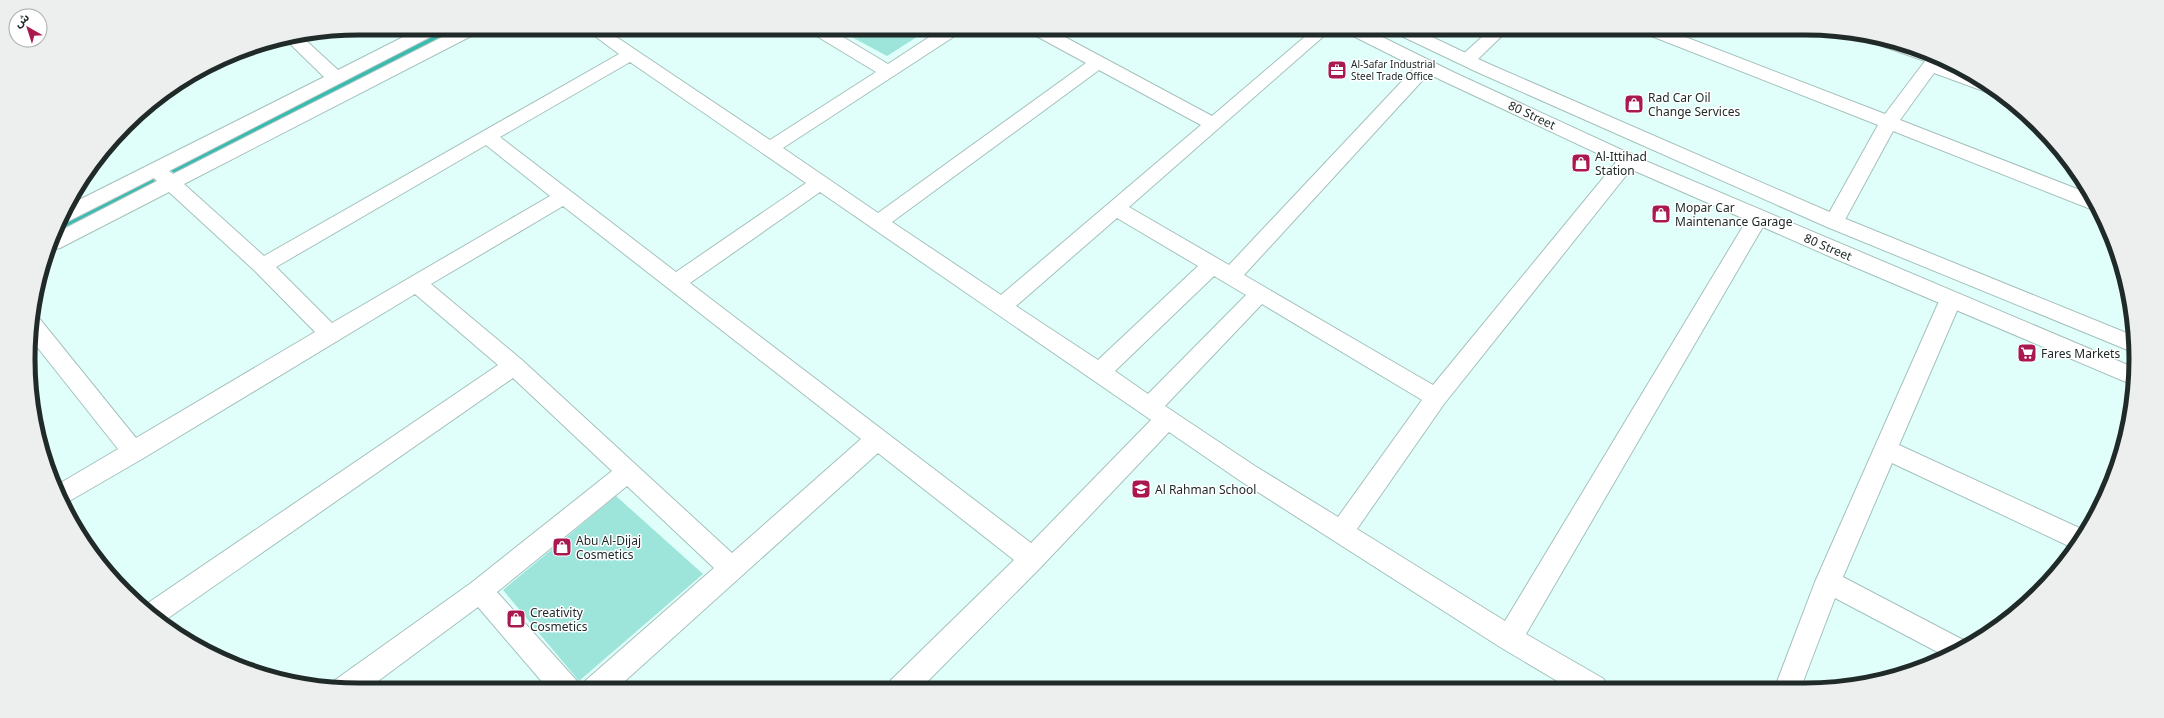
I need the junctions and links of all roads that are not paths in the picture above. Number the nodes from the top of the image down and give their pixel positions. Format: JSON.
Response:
{"nodes":[{"id":1,"x":420,"y":35,"type":"edge"},
{"id":2,"x":458,"y":35,"type":"edge"},
{"id":3,"x":602,"y":35,"type":"edge"},
{"id":4,"x":827,"y":35,"type":"edge"},
{"id":5,"x":944,"y":35,"type":"edge"},
{"id":6,"x":1048,"y":35,"type":"edge"},
{"id":7,"x":1317,"y":35,"type":"edge"},
{"id":8,"x":1365,"y":35,"type":"edge"},
{"id":9,"x":1415,"y":35,"type":"edge"},
{"id":10,"x":1494,"y":35,"type":"edge"},
{"id":11,"x":1666,"y":35,"type":"edge"},
{"id":12,"x":296,"y":41,"type":"edge"},
{"id":13,"x":631,"y":54,"type":"junction"},
{"id":14,"x":1468,"y":59,"type":"junction"},
{"id":15,"x":1098,"y":62,"type":"junction"},
{"id":16,"x":1933,"y":62,"type":"edge"},
{"id":17,"x":1426,"y":66,"type":"junction"},
{"id":18,"x":887,"y":72,"type":"junction"},
{"id":19,"x":336,"y":78,"type":"junction"},
{"id":20,"x":1888,"y":123,"type":"junction"},
{"id":21,"x":1213,"y":124,"type":"junction"},
{"id":22,"x":487,"y":137,"type":"junction"},
{"id":23,"x":770,"y":148,"type":"junction"},
{"id":24,"x":1629,"y":159,"type":"junction"},
{"id":25,"x":163,"y":176,"type":"junction"},
{"id":26,"x":820,"y":182,"type":"junction"},
{"id":27,"x":564,"y":196,"type":"junction"},
{"id":28,"x":2088,"y":200,"type":"edge"},
{"id":29,"x":1116,"y":208,"type":"junction"},
{"id":30,"x":69,"y":215,"type":"edge"},
{"id":31,"x":1758,"y":218,"type":"junction"},
{"id":32,"x":879,"y":222,"type":"junction"},
{"id":33,"x":1834,"y":222,"type":"junction"},
{"id":34,"x":58,"y":240,"type":"edge"},
{"id":35,"x":1903,"y":251,"type":"junction"},
{"id":36,"x":1212,"y":265,"type":"junction"},
{"id":37,"x":262,"y":266,"type":"junction"},
{"id":38,"x":1897,"y":275,"type":"junction"},
{"id":39,"x":1231,"y":276,"type":"junction"},
{"id":40,"x":675,"y":283,"type":"junction"},
{"id":41,"x":416,"y":284,"type":"junction"},
{"id":42,"x":1260,"y":293,"type":"junction"},
{"id":43,"x":2015,"y":297,"type":"junction"},
{"id":44,"x":1951,"y":299,"type":"junction"},
{"id":45,"x":1002,"y":306,"type":"junction"},
{"id":46,"x":2008,"y":323,"type":"junction"},
{"id":47,"x":37,"y":332,"type":"edge"},
{"id":48,"x":330,"y":334,"type":"junction"},
{"id":49,"x":2128,"y":342,"type":"edge"},
{"id":50,"x":514,"y":366,"type":"junction"},
{"id":51,"x":1100,"y":372,"type":"junction"},
{"id":52,"x":2128,"y":375,"type":"edge"},
{"id":53,"x":1436,"y":398,"type":"junction"},
{"id":54,"x":1159,"y":413,"type":"junction"},
{"id":55,"x":877,"y":439,"type":"junction"},
{"id":56,"x":1885,"y":449,"type":"junction"},
{"id":57,"x":134,"y":452,"type":"junction"},
{"id":58,"x":628,"y":472,"type":"junction"},
{"id":59,"x":64,"y":493,"type":"edge"},
{"id":60,"x":1341,"y":532,"type":"junction"},
{"id":61,"x":2075,"y":538,"type":"edge"},
{"id":62,"x":1032,"y":559,"type":"junction"},
{"id":63,"x":732,"y":568,"type":"junction"},
{"id":64,"x":1828,"y":582,"type":"junction"},
{"id":65,"x":480,"y":591,"type":"junction"},
{"id":66,"x":156,"y":611,"type":"edge"},
{"id":67,"x":1509,"y":638,"type":"junction"},
{"id":68,"x":1953,"y":647,"type":"edge"},
{"id":69,"x":354,"y":683,"type":"edge"},
{"id":70,"x":561,"y":683,"type":"edge"},
{"id":71,"x":603,"y":683,"type":"edge"},
{"id":72,"x":907,"y":683,"type":"edge"},
{"id":73,"x":1586,"y":683,"type":"edge"},
{"id":74,"x":1790,"y":683,"type":"edge"}],
"edges":[{"from":1,"to":19,"type":"street"},
{"from":2,"to":25,"type":"street"},
{"from":3,"to":13,"type":"street"},
{"from":4,"to":18,"type":"street"},
{"from":5,"to":18,"type":"street"},
{"from":6,"to":15,"type":"street"},
{"from":7,"to":21,"type":"street"},
{"from":8,"to":17,"type":"street","name":"80 Street"},
{"from":9,"to":14,"type":"street","name":"80 Street"},
{"from":10,"to":14,"type":"street"},
{"from":11,"to":20,"type":"street"},
{"from":12,"to":19,"type":"street"},
{"from":13,"to":22,"type":"street"},
{"from":13,"to":23,"type":"street"},
{"from":14,"to":33,"type":"street","name":"80 Street"},
{"from":15,"to":21,"type":"street"},
{"from":15,"to":32,"type":"street"},
{"from":16,"to":20,"type":"street"},
{"from":17,"to":24,"type":"street","name":"80 Street"},
{"from":17,"to":39,"type":"street"},
{"from":18,"to":23,"type":"street"},
{"from":19,"to":25,"type":"street"},
{"from":20,"to":28,"type":"street"},
{"from":20,"to":33,"type":"street"},
{"from":21,"to":29,"type":"street"},
{"from":22,"to":27,"type":"street"},
{"from":22,"to":37,"type":"street"},
{"from":23,"to":26,"type":"street"},
{"from":24,"to":31,"type":"street","name":"80 Street"},
{"from":24,"to":53,"type":"street"},
{"from":25,"to":30,"type":"street"},
{"from":25,"to":34,"type":"street"},
{"from":25,"to":37,"type":"street"},
{"from":26,"to":32,"type":"street"},
{"from":26,"to":40,"type":"street"},
{"from":27,"to":40,"type":"street"},
{"from":27,"to":41,"type":"street"},
{"from":29,"to":36,"type":"street"},
{"from":29,"to":45,"type":"street"},
{"from":31,"to":38,"type":"street","name":"80 Street"},
{"from":31,"to":67,"type":"street"},
{"from":32,"to":45,"type":"street"},
{"from":33,"to":35,"type":"street","name":"80 Street"},
{"from":35,"to":38,"type":"street"},
{"from":35,"to":43,"type":"street","name":"80 Street"},
{"from":36,"to":39,"type":"street"},
{"from":36,"to":51,"type":"street"},
{"from":37,"to":48,"type":"street"},
{"from":38,"to":44,"type":"street","name":"80 Street"},
{"from":39,"to":42,"type":"street"},
{"from":40,"to":55,"type":"street"},
{"from":41,"to":48,"type":"street"},
{"from":41,"to":50,"type":"street"},
{"from":42,"to":53,"type":"street"},
{"from":42,"to":54,"type":"street"},
{"from":43,"to":46,"type":"street"},
{"from":43,"to":49,"type":"street","name":"80 Street"},
{"from":44,"to":46,"type":"street","name":"80 Street"},
{"from":44,"to":56,"type":"street"},
{"from":45,"to":51,"type":"street"},
{"from":46,"to":52,"type":"street","name":"80 Street"},
{"from":47,"to":57,"type":"street"},
{"from":48,"to":57,"type":"street"},
{"from":50,"to":58,"type":"street"},
{"from":50,"to":66,"type":"street"},
{"from":51,"to":54,"type":"street"},
{"from":53,"to":60,"type":"street"},
{"from":54,"to":60,"type":"street"},
{"from":54,"to":62,"type":"street"},
{"from":55,"to":62,"type":"street"},
{"from":55,"to":63,"type":"street"},
{"from":56,"to":61,"type":"street"},
{"from":56,"to":64,"type":"street"},
{"from":57,"to":59,"type":"street"},
{"from":58,"to":63,"type":"street"},
{"from":58,"to":65,"type":"street"},
{"from":60,"to":67,"type":"street"},
{"from":62,"to":72,"type":"street"},
{"from":63,"to":71,"type":"street"},
{"from":64,"to":68,"type":"street"},
{"from":64,"to":74,"type":"street"},
{"from":65,"to":69,"type":"street"},
{"from":65,"to":70,"type":"street"},
{"from":67,"to":73,"type":"street"}]}
